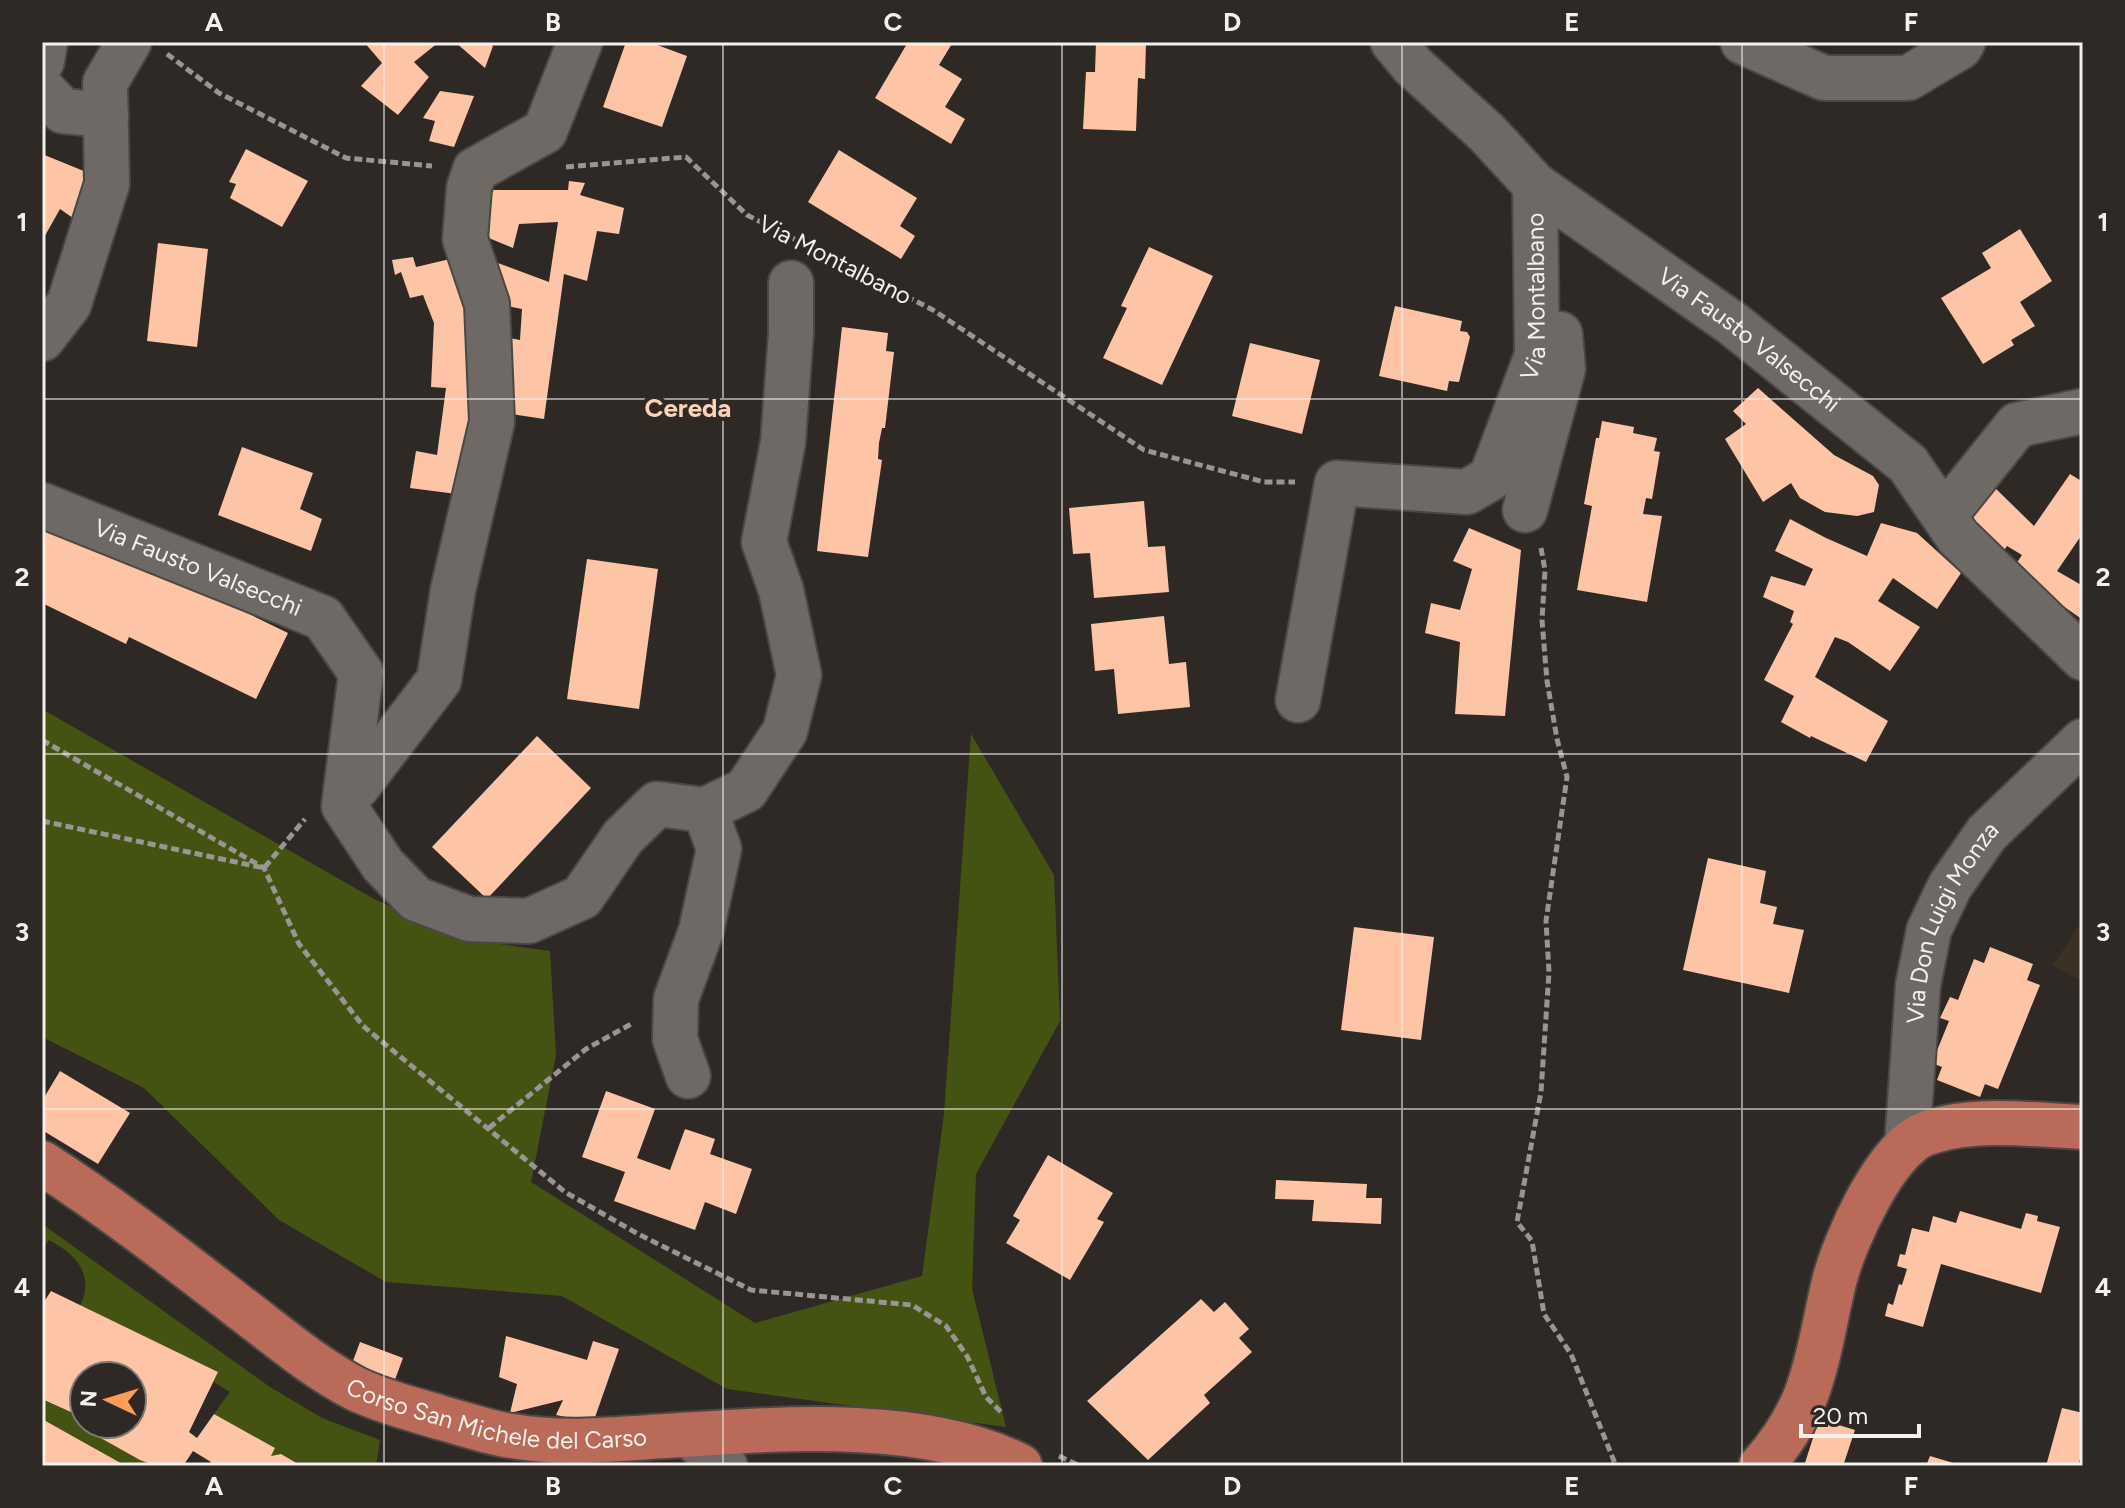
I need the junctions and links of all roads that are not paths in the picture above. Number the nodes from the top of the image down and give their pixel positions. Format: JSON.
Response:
{"nodes":[{"id":1,"x":45,"y":42,"type":"edge"},
{"id":2,"x":580,"y":42,"type":"edge"},
{"id":3,"x":1393,"y":42,"type":"edge"},
{"id":4,"x":1743,"y":42,"type":"edge"},
{"id":5,"x":1963,"y":42,"type":"edge"},
{"id":6,"x":143,"y":44,"type":"edge"},
{"id":7,"x":42,"y":61,"type":"edge"},
{"id":8,"x":42,"y":89,"type":"edge"},
{"id":9,"x":106,"y":115,"type":"junction"},
{"id":10,"x":1535,"y":185,"type":"junction"},
{"id":11,"x":804,"y":259,"type":"road end"},
{"id":12,"x":42,"y":339,"type":"edge"},
{"id":13,"x":2083,"y":411,"type":"edge"},
{"id":14,"x":42,"y":505,"type":"edge"},
{"id":15,"x":1525,"y":510,"type":"road end"},
{"id":16,"x":1944,"y":516,"type":"junction"},
{"id":17,"x":2082,"y":652,"type":"edge"},
{"id":18,"x":1298,"y":700,"type":"dead end"},
{"id":19,"x":2083,"y":741,"type":"edge"},
{"id":20,"x":348,"y":778,"type":"junction"},
{"id":21,"x":705,"y":810,"type":"junction"},
{"id":22,"x":688,"y":1076,"type":"dead end"},
{"id":23,"x":2083,"y":1127,"type":"edge"},
{"id":24,"x":1907,"y":1146,"type":"junction"},
{"id":25,"x":42,"y":1163,"type":"edge"},
{"id":26,"x":689,"y":1435,"type":"junction"},
{"id":27,"x":725,"y":1466,"type":"edge"},
{"id":28,"x":1020,"y":1466,"type":"edge"},
{"id":29,"x":1761,"y":1466,"type":"edge"}],
"edges":[{"from":1,"to":7,"type":"street"},
{"from":2,"to":20,"type":"street"},
{"from":3,"to":10,"type":"street","name":"Via Fausto Valsecchi"},
{"from":4,"to":5,"type":"street"},
{"from":6,"to":9,"type":"street"},
{"from":8,"to":9,"type":"street"},
{"from":9,"to":12,"type":"street"},
{"from":10,"to":15,"type":"street","name":"Via Montalbano"},
{"from":10,"to":16,"type":"street","name":"Via Fausto Valsecchi"},
{"from":10,"to":18,"type":"street","name":"Via Montalbano"},
{"from":11,"to":21,"type":"street"},
{"from":13,"to":16,"type":"street"},
{"from":14,"to":20,"type":"street","name":"Via Fausto Valsecchi"},
{"from":16,"to":17,"type":"street","name":"Via Fausto Valsecchi"},
{"from":19,"to":24,"type":"street","name":"Via Don Luigi Monza"},
{"from":20,"to":21,"type":"street","name":"Via Fausto Valsecchi"},
{"from":21,"to":22,"type":"street"},
{"from":23,"to":24,"type":"main road"},
{"from":24,"to":29,"type":"main road"},
{"from":25,"to":26,"type":"main road","name":"Corso San Michele del Carso"},
{"from":26,"to":27,"type":"street"},
{"from":26,"to":28,"type":"main road","name":"Corso San Michele del Carso"}]}
